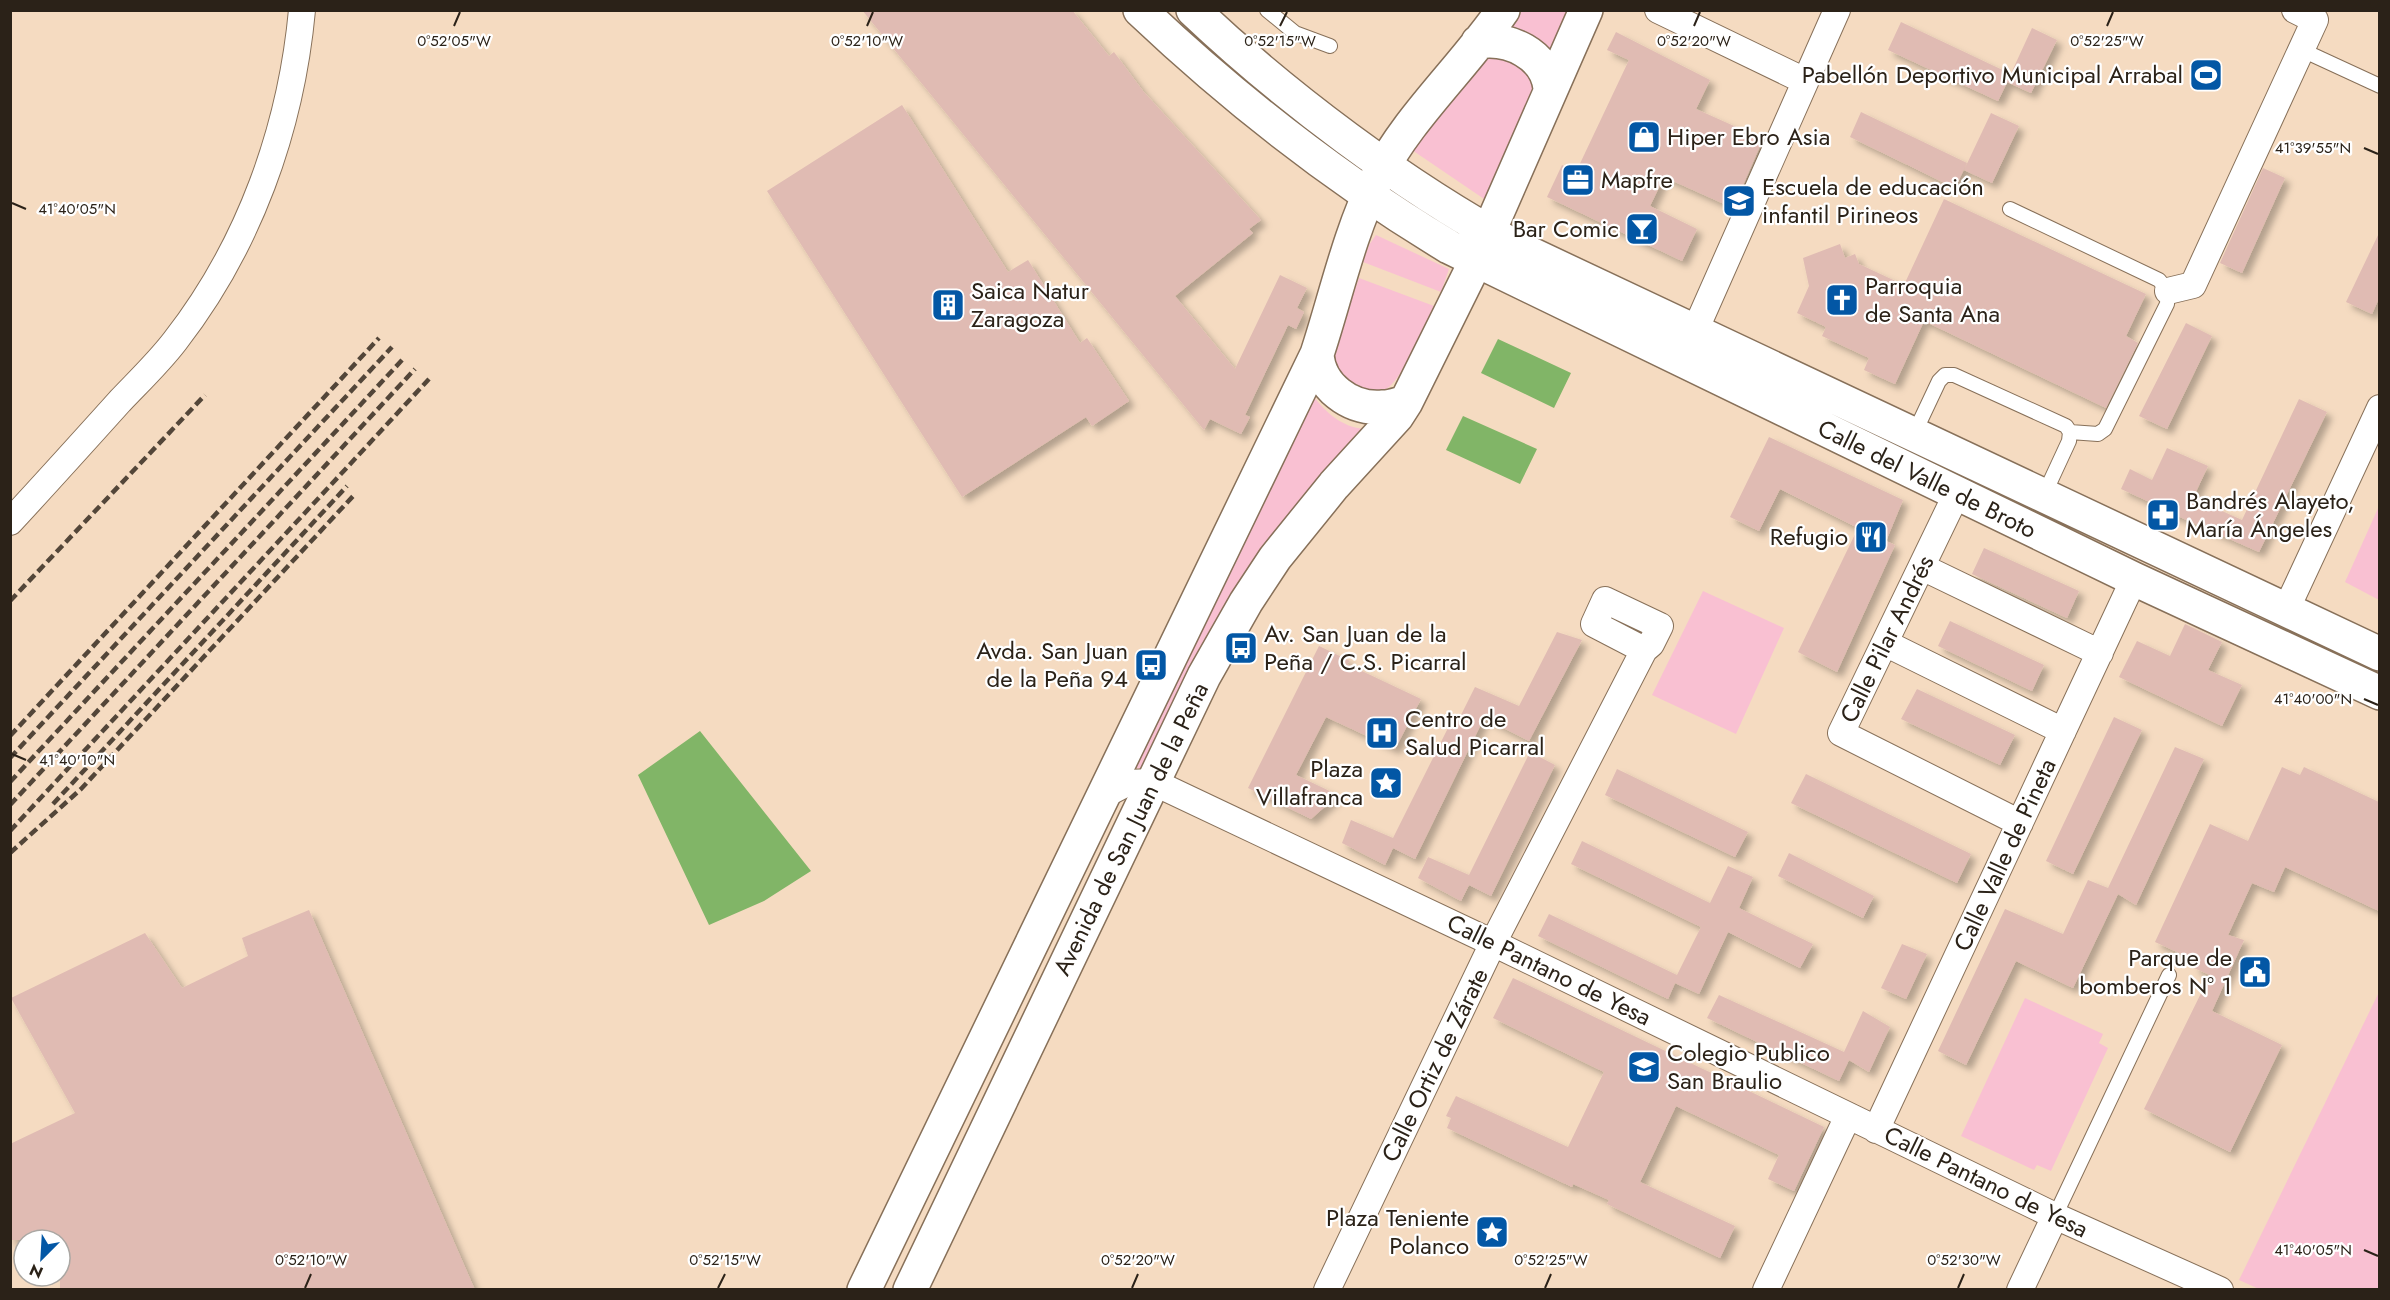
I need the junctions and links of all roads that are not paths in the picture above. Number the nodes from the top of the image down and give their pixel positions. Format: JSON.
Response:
{"nodes":[{"id":1,"x":302,"y":10,"type":"edge"},
{"id":2,"x":1140,"y":10,"type":"edge"},
{"id":3,"x":1193,"y":10,"type":"edge"},
{"id":4,"x":1267,"y":10,"type":"edge"},
{"id":5,"x":1503,"y":10,"type":"edge"},
{"id":6,"x":1586,"y":10,"type":"edge"},
{"id":7,"x":1658,"y":10,"type":"edge"},
{"id":8,"x":1837,"y":10,"type":"edge"},
{"id":9,"x":2295,"y":10,"type":"edge"},
{"id":10,"x":1478,"y":42,"type":"junction"},
{"id":11,"x":1330,"y":46,"type":"dead end"},
{"id":12,"x":2302,"y":50,"type":"junction"},
{"id":13,"x":1805,"y":81,"type":"junction"},
{"id":14,"x":2379,"y":86,"type":"edge"},
{"id":15,"x":1550,"y":88,"type":"junction"},
{"id":16,"x":1386,"y":164,"type":"junction"},
{"id":17,"x":1369,"y":196,"type":"junction"},
{"id":18,"x":2010,"y":209,"type":"dead end"},
{"id":19,"x":1482,"y":247,"type":"junction"},
{"id":20,"x":2168,"y":291,"type":"junction"},
{"id":21,"x":1694,"y":333,"type":"junction"},
{"id":22,"x":1317,"y":354,"type":"junction"},
{"id":23,"x":1406,"y":402,"type":"junction"},
{"id":24,"x":2379,"y":408,"type":"edge"},
{"id":25,"x":2070,"y":432,"type":"junction"},
{"id":26,"x":1913,"y":436,"type":"junction"},
{"id":27,"x":1957,"y":493,"type":"junction"},
{"id":28,"x":2043,"y":497,"type":"junction"},
{"id":29,"x":10,"y":522,"type":"edge"},
{"id":30,"x":1922,"y":567,"type":"junction"},
{"id":31,"x":2134,"y":579,"type":"junction"},
{"id":32,"x":2286,"y":610,"type":"junction"},
{"id":33,"x":1885,"y":643,"type":"junction"},
{"id":34,"x":1644,"y":650,"type":"dead end"},
{"id":35,"x":2100,"y":652,"type":"junction"},
{"id":36,"x":2379,"y":654,"type":"edge"},
{"id":37,"x":2379,"y":693,"type":"edge"},
{"id":38,"x":2064,"y":731,"type":"junction"},
{"id":39,"x":1153,"y":782,"type":"junction"},
{"id":40,"x":1104,"y":795,"type":"junction"},
{"id":41,"x":2020,"y":823,"type":"junction"},
{"id":42,"x":1493,"y":943,"type":"junction"},
{"id":43,"x":2169,"y":975,"type":"dead end"},
{"id":44,"x":1848,"y":1116,"type":"junction"},
{"id":45,"x":1876,"y":1130,"type":"junction"},
{"id":46,"x":2055,"y":1216,"type":"junction"},
{"id":47,"x":889,"y":1238,"type":"junction"},
{"id":48,"x":864,"y":1290,"type":"edge"},
{"id":49,"x":875,"y":1290,"type":"edge"},
{"id":50,"x":910,"y":1290,"type":"edge"},
{"id":51,"x":1327,"y":1290,"type":"edge"},
{"id":52,"x":1766,"y":1290,"type":"edge"},
{"id":53,"x":2020,"y":1290,"type":"edge"},
{"id":54,"x":2220,"y":1290,"type":"edge"}],
"edges":[{"from":1,"to":29,"type":"street"},
{"from":2,"to":17,"type":"main road"},
{"from":3,"to":16,"type":"main road"},
{"from":4,"to":11,"type":"lane"},
{"from":5,"to":10,"type":"main road","name":"Avenida de San Juan de la Peña"},
{"from":6,"to":15,"type":"main road","name":"Avenida de San Juan de la Peña"},
{"from":7,"to":13,"type":"street"},
{"from":8,"to":13,"type":"street"},
{"from":9,"to":12,"type":"street"},
{"from":10,"to":15,"type":"main road"},
{"from":10,"to":16,"type":"main road","name":"Avenida de San Juan de la Peña"},
{"from":12,"to":14,"type":"lane"},
{"from":12,"to":20,"type":"street"},
{"from":13,"to":21,"type":"street"},
{"from":15,"to":19,"type":"main road","name":"Avenida de San Juan de la Peña"},
{"from":16,"to":17,"type":"main road","name":"Avenida de San Juan de la Peña"},
{"from":16,"to":19,"type":"main road"},
{"from":17,"to":19,"type":"main road"},
{"from":17,"to":22,"type":"main road","name":"Avenida de San Juan de la Peña"},
{"from":18,"to":20,"type":"lane"},
{"from":19,"to":21,"type":"main road","name":"Calle del Valle de Broto"},
{"from":19,"to":23,"type":"main road","name":"Avenida de San Juan de la Peña"},
{"from":19,"to":27,"type":"main road","name":"Calle del Valle de Broto"},
{"from":20,"to":25,"type":"lane"},
{"from":21,"to":26,"type":"main road","name":"Calle del Valle de Broto"},
{"from":22,"to":23,"type":"main road"},
{"from":22,"to":40,"type":"main road","name":"Avenida de San Juan de la Peña"},
{"from":23,"to":39,"type":"main road","name":"Avenida de San Juan de la Peña"},
{"from":24,"to":32,"type":"street"},
{"from":25,"to":26,"type":"lane"},
{"from":25,"to":28,"type":"lane"},
{"from":26,"to":28,"type":"main road","name":"Calle del Valle de Broto"},
{"from":27,"to":30,"type":"street","name":"Calle Pilar Andrés"},
{"from":27,"to":31,"type":"main road","name":"Calle del Valle de Broto"},
{"from":28,"to":32,"type":"main road","name":"Calle del Valle de Broto"},
{"from":30,"to":33,"type":"street","name":"Calle Pilar Andrés"},
{"from":30,"to":35,"type":"street"},
{"from":31,"to":35,"type":"street","name":"Calle Valle de Pineta"},
{"from":31,"to":37,"type":"main road","name":"Calle del Valle de Broto"},
{"from":32,"to":36,"type":"main road","name":"Calle del Valle de Broto"},
{"from":33,"to":38,"type":"street"},
{"from":33,"to":41,"type":"street","name":"Calle Pilar Andrés"},
{"from":34,"to":42,"type":"street","name":"Calle Ortiz de Zárate"},
{"from":35,"to":38,"type":"street","name":"Calle Valle de Pineta"},
{"from":38,"to":41,"type":"street","name":"Calle Valle de Pineta"},
{"from":39,"to":40,"type":"street"},
{"from":39,"to":42,"type":"street","name":"Calle Pantano de Yesa"},
{"from":39,"to":50,"type":"main road","name":"Avenida de San Juan de la Peña"},
{"from":40,"to":47,"type":"main road","name":"Avenida de San Juan de la Peña"},
{"from":41,"to":45,"type":"street","name":"Calle Valle de Pineta"},
{"from":42,"to":44,"type":"street","name":"Calle Pantano de Yesa"},
{"from":42,"to":51,"type":"street","name":"Calle Ortiz de Zárate"},
{"from":43,"to":46,"type":"lane"},
{"from":44,"to":45,"type":"street","name":"Calle Pantano de Yesa"},
{"from":44,"to":52,"type":"street"},
{"from":45,"to":46,"type":"street","name":"Calle Pantano de Yesa"},
{"from":46,"to":53,"type":"street"},
{"from":46,"to":54,"type":"street","name":"Calle Pantano de Yesa"},
{"from":47,"to":48,"type":"main road","name":"Avenida de San Juan de la Peña"},
{"from":47,"to":49,"type":"street","name":"Avenida de San Juan de la Peña"}]}
